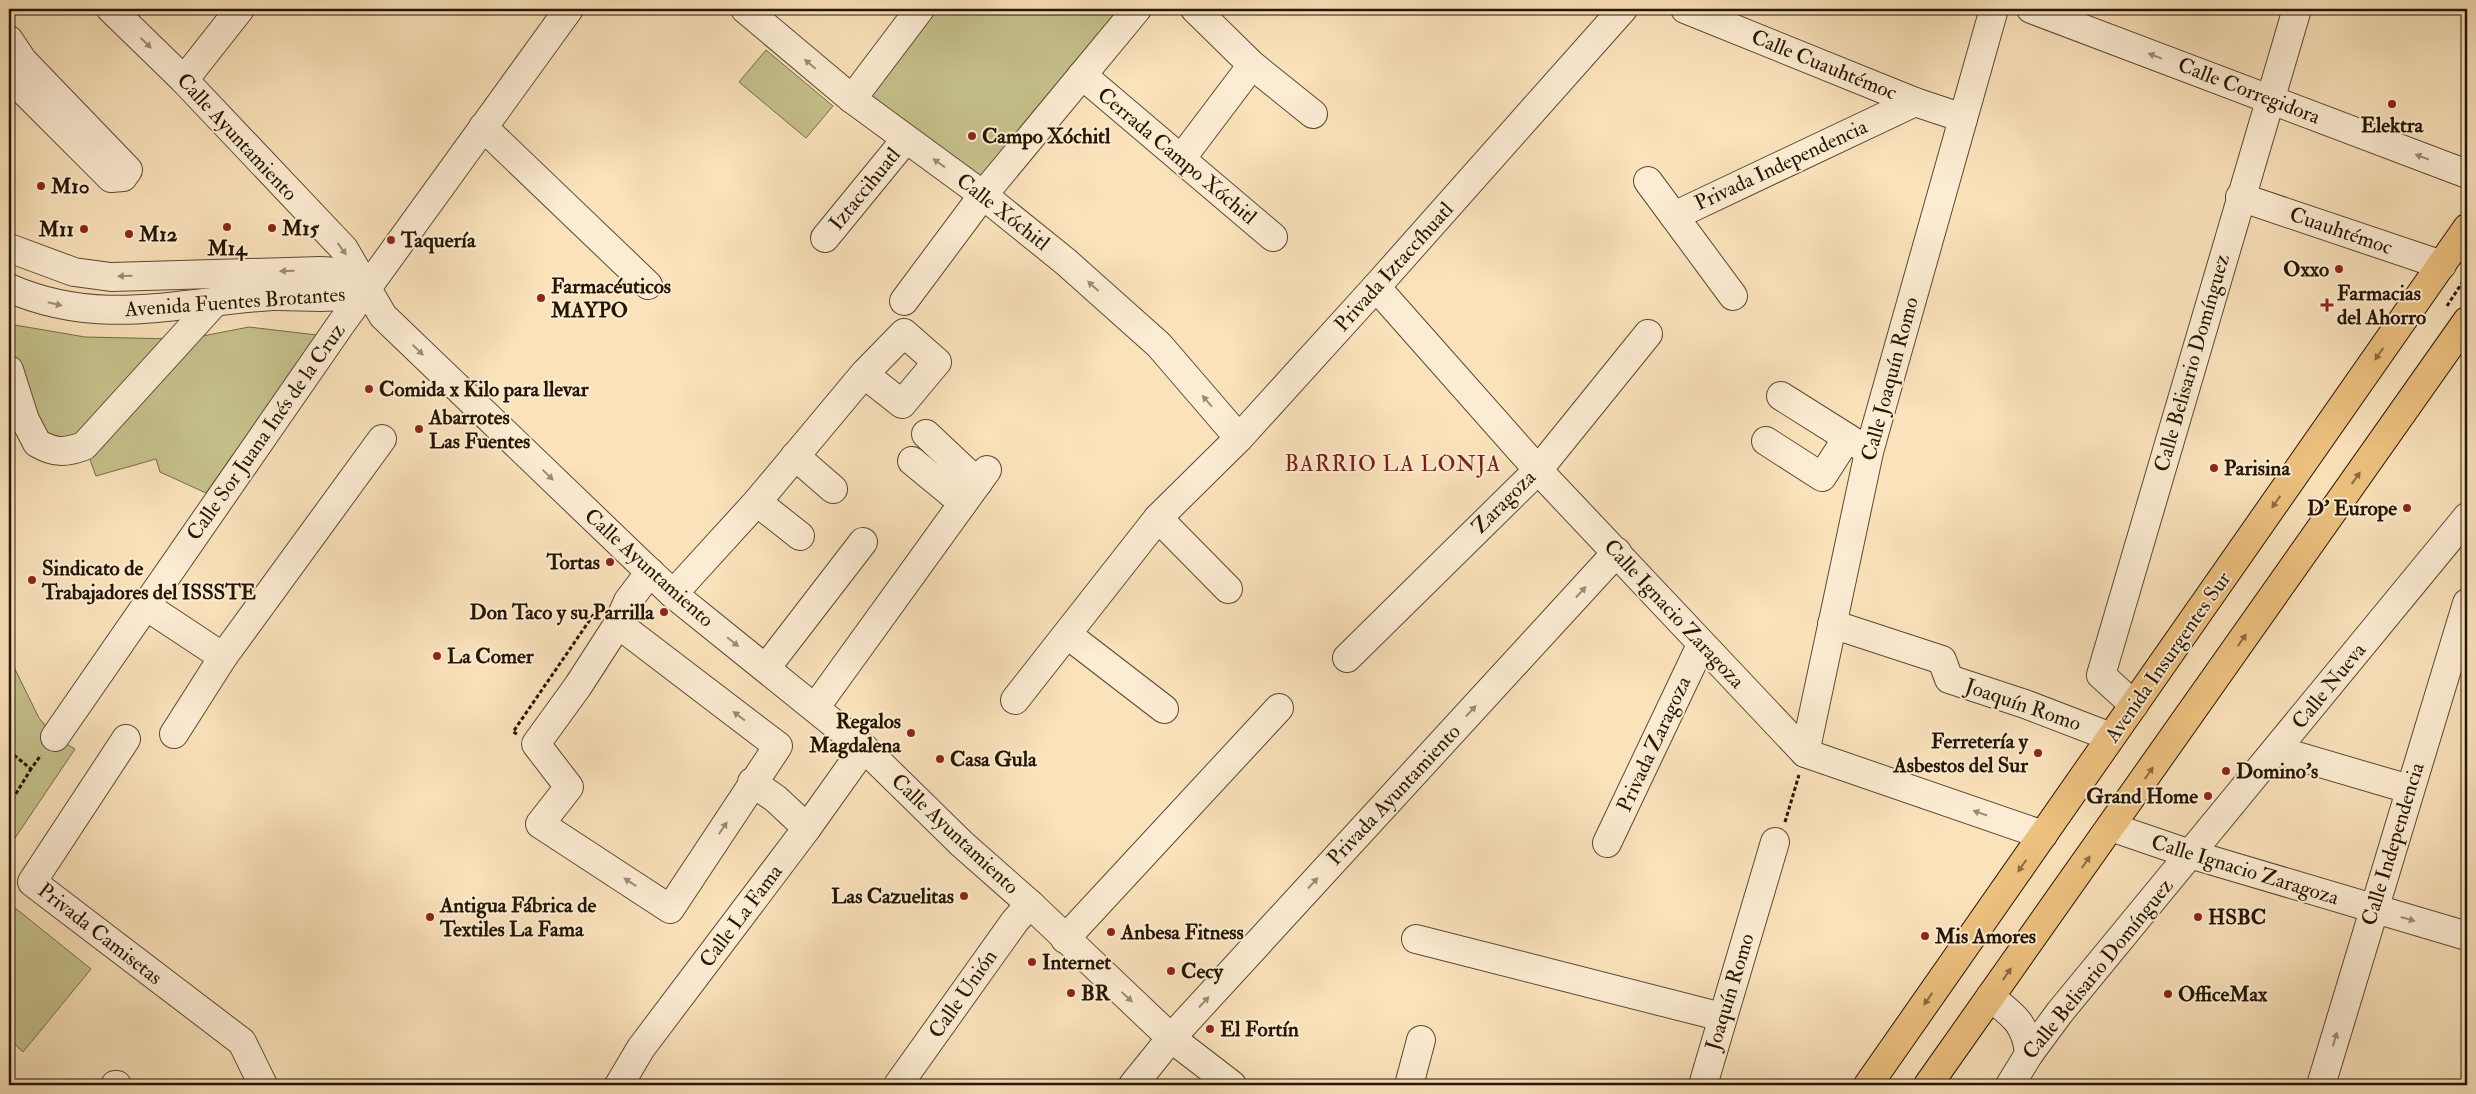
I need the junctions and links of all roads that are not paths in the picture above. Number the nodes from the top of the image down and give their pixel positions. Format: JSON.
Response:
{"nodes":[{"id":1,"x":111,"y":9,"type":"edge"},
{"id":2,"x":240,"y":9,"type":"edge"},
{"id":3,"x":569,"y":9,"type":"edge"},
{"id":4,"x":745,"y":9,"type":"edge"},
{"id":5,"x":920,"y":9,"type":"edge"},
{"id":6,"x":1137,"y":9,"type":"edge"},
{"id":7,"x":1194,"y":9,"type":"edge"},
{"id":8,"x":1623,"y":9,"type":"edge"},
{"id":9,"x":1686,"y":9,"type":"edge"},
{"id":10,"x":1994,"y":9,"type":"edge"},
{"id":11,"x":2032,"y":9,"type":"edge"},
{"id":12,"x":2297,"y":9,"type":"edge"},
{"id":13,"x":9,"y":40,"type":"edge"},
{"id":14,"x":1252,"y":65,"type":"junction"},
{"id":15,"x":1082,"y":75,"type":"junction"},
{"id":16,"x":9,"y":76,"type":"edge"},
{"id":17,"x":184,"y":80,"type":"junction"},
{"id":18,"x":852,"y":99,"type":"junction"},
{"id":19,"x":2271,"y":99,"type":"junction"},
{"id":20,"x":1915,"y":102,"type":"junction"},
{"id":21,"x":1314,"y":114,"type":"dead end"},
{"id":22,"x":1963,"y":118,"type":"junction"},
{"id":23,"x":483,"y":127,"type":"junction"},
{"id":24,"x":906,"y":139,"type":"junction"},
{"id":25,"x":1181,"y":159,"type":"junction"},
{"id":26,"x":2467,"y":174,"type":"edge"},
{"id":27,"x":1648,"y":181,"type":"dead end"},
{"id":28,"x":983,"y":195,"type":"junction"},
{"id":29,"x":2240,"y":197,"type":"junction"},
{"id":30,"x":1674,"y":216,"type":"junction"},
{"id":31,"x":2467,"y":228,"type":"edge"},
{"id":32,"x":1273,"y":237,"type":"dead end"},
{"id":33,"x":825,"y":238,"type":"dead end"},
{"id":34,"x":9,"y":248,"type":"edge"},
{"id":35,"x":2442,"y":265,"type":"junction"},
{"id":36,"x":648,"y":285,"type":"dead end"},
{"id":37,"x":1376,"y":287,"type":"junction"},
{"id":38,"x":9,"y":288,"type":"edge"},
{"id":39,"x":367,"y":288,"type":"junction"},
{"id":40,"x":1733,"y":296,"type":"dead end"},
{"id":41,"x":904,"y":302,"type":"dead end"},
{"id":42,"x":214,"y":303,"type":"junction"},
{"id":43,"x":2467,"y":321,"type":"edge"},
{"id":44,"x":1648,"y":334,"type":"dead end"},
{"id":45,"x":9,"y":370,"type":"edge"},
{"id":46,"x":864,"y":374,"type":"dead end"},
{"id":47,"x":1781,"y":396,"type":"dead end"},
{"id":48,"x":17,"y":422,"type":"edge"},
{"id":49,"x":926,"y":434,"type":"dead end"},
{"id":50,"x":1239,"y":438,"type":"junction"},
{"id":51,"x":382,"y":439,"type":"dead end"},
{"id":52,"x":1766,"y":441,"type":"dead end"},
{"id":53,"x":1858,"y":445,"type":"junction"},
{"id":54,"x":795,"y":456,"type":"junction"},
{"id":55,"x":912,"y":461,"type":"dead end"},
{"id":56,"x":1538,"y":470,"type":"junction"},
{"id":57,"x":976,"y":485,"type":"junction"},
{"id":58,"x":833,"y":489,"type":"dead end"},
{"id":59,"x":757,"y":502,"type":"junction"},
{"id":60,"x":2467,"y":517,"type":"edge"},
{"id":61,"x":1158,"y":518,"type":"junction"},
{"id":62,"x":800,"y":536,"type":"dead end"},
{"id":63,"x":863,"y":542,"type":"dead end"},
{"id":64,"x":1617,"y":552,"type":"junction"},
{"id":65,"x":650,"y":572,"type":"junction"},
{"id":66,"x":1228,"y":589,"type":"dead end"},
{"id":67,"x":673,"y":594,"type":"junction"},
{"id":68,"x":2467,"y":603,"type":"edge"},
{"id":69,"x":146,"y":606,"type":"junction"},
{"id":70,"x":618,"y":624,"type":"junction"},
{"id":71,"x":1832,"y":624,"type":"junction"},
{"id":72,"x":1068,"y":635,"type":"junction"},
{"id":73,"x":1702,"y":645,"type":"junction"},
{"id":74,"x":223,"y":657,"type":"junction"},
{"id":75,"x":1347,"y":658,"type":"dead end"},
{"id":76,"x":766,"y":668,"type":"junction"},
{"id":77,"x":1015,"y":700,"type":"dead end"},
{"id":78,"x":2134,"y":705,"type":"junction"},
{"id":79,"x":815,"y":708,"type":"junction"},
{"id":80,"x":1279,"y":708,"type":"dead end"},
{"id":81,"x":1164,"y":709,"type":"dead end"},
{"id":82,"x":174,"y":734,"type":"dead end"},
{"id":83,"x":55,"y":737,"type":"road end"},
{"id":84,"x":2112,"y":737,"type":"junction"},
{"id":85,"x":126,"y":739,"type":"dead end"},
{"id":86,"x":864,"y":748,"type":"junction"},
{"id":87,"x":2276,"y":750,"type":"junction"},
{"id":88,"x":1805,"y":753,"type":"junction"},
{"id":89,"x":752,"y":782,"type":"junction"},
{"id":90,"x":2410,"y":790,"type":"junction"},
{"id":91,"x":2110,"y":827,"type":"junction"},
{"id":92,"x":807,"y":828,"type":"junction"},
{"id":93,"x":1779,"y":835,"type":"road end"},
{"id":94,"x":2043,"y":835,"type":"junction"},
{"id":95,"x":1607,"y":843,"type":"dead end"},
{"id":96,"x":2190,"y":854,"type":"junction"},
{"id":97,"x":1030,"y":904,"type":"junction"},
{"id":98,"x":2373,"y":910,"type":"junction"},
{"id":99,"x":2467,"y":936,"type":"edge"},
{"id":100,"x":1065,"y":939,"type":"junction"},
{"id":101,"x":1416,"y":939,"type":"dead end"},
{"id":102,"x":1990,"y":997,"type":"junction"},
{"id":103,"x":2060,"y":1012,"type":"junction"},
{"id":104,"x":2014,"y":1015,"type":"junction"},
{"id":105,"x":1722,"y":1017,"type":"junction"},
{"id":106,"x":1170,"y":1038,"type":"junction"},
{"id":107,"x":1421,"y":1040,"type":"dead end"},
{"id":108,"x":2029,"y":1054,"type":"junction"},
{"id":109,"x":263,"y":1085,"type":"edge"},
{"id":110,"x":619,"y":1085,"type":"edge"},
{"id":111,"x":898,"y":1085,"type":"edge"},
{"id":112,"x":1133,"y":1085,"type":"edge"},
{"id":113,"x":1232,"y":1085,"type":"edge"},
{"id":114,"x":1409,"y":1085,"type":"edge"},
{"id":115,"x":1703,"y":1085,"type":"edge"},
{"id":116,"x":1868,"y":1085,"type":"edge"},
{"id":117,"x":1928,"y":1085,"type":"edge"},
{"id":118,"x":2010,"y":1085,"type":"edge"},
{"id":119,"x":2321,"y":1085,"type":"edge"}],
"edges":[{"from":1,"to":17,"type":"street","name":"Calle Ayuntamiento","one_way":true},
{"from":2,"to":17,"type":"street"},
{"from":3,"to":23,"type":"street","name":"Calle Sor Juana Inés de la Cruz"},
{"from":18,"to":4,"type":"street","name":"Calle Xóchitl","one_way":true},
{"from":5,"to":18,"type":"street"},
{"from":6,"to":15,"type":"street"},
{"from":7,"to":14,"type":"street"},
{"from":8,"to":37,"type":"street","name":"Privada Iztaccíhuatl"},
{"from":9,"to":20,"type":"street","name":"Calle Cuauhtémoc"},
{"from":10,"to":22,"type":"street","name":"Calle Joaquín Romo"},
{"from":19,"to":11,"type":"street","name":"Calle Corregidora","one_way":true},
{"from":12,"to":19,"type":"street","name":"Calle Belisario Domínguez"},
{"from":13,"to":16,"type":"street"},
{"from":14,"to":21,"type":"street"},
{"from":14,"to":25,"type":"street"},
{"from":15,"to":25,"type":"street","name":"Cerrada Campo Xóchitl"},
{"from":15,"to":28,"type":"street"},
{"from":17,"to":39,"type":"street","name":"Calle Ayuntamiento","one_way":true},
{"from":18,"to":24,"type":"street","name":"Calle Xóchitl"},
{"from":26,"to":19,"type":"street","name":"Calle Corregidora","one_way":true},
{"from":19,"to":29,"type":"street","name":"Calle Belisario Domínguez"},
{"from":20,"to":22,"type":"street","name":"Calle Cuauhtémoc"},
{"from":20,"to":30,"type":"street","name":"Privada Independencia"},
{"from":22,"to":53,"type":"street","name":"Calle Joaquín Romo"},
{"from":23,"to":36,"type":"street"},
{"from":23,"to":39,"type":"street","name":"Calle Sor Juana Inés de la Cruz"},
{"from":28,"to":24,"type":"street","name":"Calle Xóchitl","one_way":true},
{"from":24,"to":33,"type":"street","name":"Iztaccihuatl"},
{"from":25,"to":32,"type":"street","name":"Cerrada Campo Xóchitl"},
{"from":27,"to":30,"type":"street","name":"Privada Independencia"},
{"from":28,"to":41,"type":"street"},
{"from":50,"to":28,"type":"street","name":"Calle Xóchitl","one_way":true},
{"from":29,"to":35,"type":"street","name":"Cuauhtémoc"},
{"from":29,"to":78,"type":"street","name":"Calle Belisario Domínguez"},
{"from":30,"to":40,"type":"street","name":"Privada Independencia"},
{"from":31,"to":35,"type":"main road","name":"Avenida Insurgentes Sur"},
{"from":39,"to":34,"type":"street","name":"Avenida Fuentes Brotantes","one_way":true},
{"from":35,"to":78,"type":"main road","name":"Avenida Insurgentes Sur","one_way":true},
{"from":37,"to":50,"type":"street","name":"Privada Iztaccíhuatl"},
{"from":37,"to":56,"type":"street","name":"Calle Ignacio Zaragoza"},
{"from":38,"to":42,"type":"street","name":"Avenida Fuentes Brotantes","one_way":true},
{"from":39,"to":42,"type":"street","name":"Avenida Fuentes Brotantes"},
{"from":39,"to":65,"type":"street","name":"Calle Ayuntamiento","one_way":true},
{"from":39,"to":69,"type":"street","name":"Calle Sor Juana Inés de la Cruz"},
{"from":42,"to":48,"type":"street"},
{"from":91,"to":43,"type":"main road","one_way":true},
{"from":44,"to":56,"type":"street","name":"Zaragoza"},
{"from":45,"to":48,"type":"street"},
{"from":46,"to":54,"type":"street"},
{"from":47,"to":53,"type":"street"},
{"from":49,"to":57,"type":"street"},
{"from":50,"to":61,"type":"street","name":"Privada Iztaccíhuatl"},
{"from":51,"to":74,"type":"street"},
{"from":52,"to":53,"type":"street"},
{"from":53,"to":71,"type":"street","name":"Calle Joaquín Romo"},
{"from":54,"to":58,"type":"street"},
{"from":54,"to":59,"type":"street"},
{"from":55,"to":57,"type":"street"},
{"from":56,"to":64,"type":"street","name":"Calle Ignacio Zaragoza"},
{"from":56,"to":75,"type":"street","name":"Zaragoza"},
{"from":57,"to":79,"type":"street"},
{"from":59,"to":62,"type":"street"},
{"from":59,"to":67,"type":"street"},
{"from":60,"to":87,"type":"street","name":"Calle Nueva"},
{"from":61,"to":66,"type":"street"},
{"from":61,"to":72,"type":"street","name":"Privada Iztaccíhuatl"},
{"from":63,"to":76,"type":"street"},
{"from":64,"to":73,"type":"street","name":"Calle Ignacio Zaragoza"},
{"from":106,"to":64,"type":"street","name":"Privada Ayuntamiento","one_way":true},
{"from":65,"to":67,"type":"street","name":"Calle Ayuntamiento"},
{"from":65,"to":70,"type":"street"},
{"from":67,"to":76,"type":"street","name":"Calle Ayuntamiento","one_way":true},
{"from":68,"to":90,"type":"street","name":"Calle Independencia"},
{"from":69,"to":74,"type":"street"},
{"from":69,"to":83,"type":"street","name":"Calle Sor Juana Inés de la Cruz"},
{"from":89,"to":70,"type":"street","one_way":true},
{"from":70,"to":89,"type":"street"},
{"from":71,"to":84,"type":"street","name":"Joaquín Romo"},
{"from":71,"to":88,"type":"street","name":"Calle Joaquín Romo"},
{"from":72,"to":77,"type":"street","name":"Privada Iztaccíhuatl"},
{"from":72,"to":81,"type":"street"},
{"from":73,"to":88,"type":"street","name":"Calle Ignacio Zaragoza"},
{"from":73,"to":95,"type":"street","name":"Privada Zaragoza"},
{"from":74,"to":82,"type":"street"},
{"from":76,"to":79,"type":"street","name":"Calle Ayuntamiento"},
{"from":78,"to":84,"type":"main road","name":"Avenida Insurgentes Sur"},
{"from":79,"to":86,"type":"street","name":"Calle Ayuntamiento"},
{"from":80,"to":100,"type":"street"},
{"from":84,"to":94,"type":"main road","name":"Avenida Insurgentes Sur"},
{"from":85,"to":109,"type":"street","name":"Privada Camisetas"},
{"from":86,"to":92,"type":"street","name":"Calle La Fama"},
{"from":86,"to":97,"type":"street","name":"Calle Ayuntamiento"},
{"from":87,"to":90,"type":"street"},
{"from":87,"to":96,"type":"street","name":"Calle Nueva"},
{"from":94,"to":88,"type":"street","name":"Calle Ignacio Zaragoza","one_way":true},
{"from":89,"to":92,"type":"street"},
{"from":90,"to":98,"type":"street","name":"Calle Independencia"},
{"from":91,"to":96,"type":"street","name":"Calle Ignacio Zaragoza"},
{"from":102,"to":91,"type":"main road","one_way":true},
{"from":92,"to":110,"type":"street","name":"Calle La Fama"},
{"from":93,"to":105,"type":"street","name":"Joaquín Romo"},
{"from":94,"to":116,"type":"main road","name":"Avenida Insurgentes Sur","one_way":true},
{"from":96,"to":98,"type":"street","name":"Calle Ignacio Zaragoza"},
{"from":96,"to":103,"type":"street","name":"Calle Belisario Domínguez"},
{"from":97,"to":100,"type":"street","name":"Calle Ayuntamiento"},
{"from":97,"to":111,"type":"street","name":"Calle Unión"},
{"from":98,"to":99,"type":"street","name":"Calle Ignacio Zaragoza","one_way":true},
{"from":119,"to":98,"type":"street","name":"Calle Independencia","one_way":true},
{"from":100,"to":106,"type":"street","name":"Calle Ayuntamiento","one_way":true},
{"from":101,"to":105,"type":"street"},
{"from":102,"to":104,"type":"street"},
{"from":102,"to":117,"type":"main road"},
{"from":103,"to":104,"type":"street"},
{"from":103,"to":108,"type":"street","name":"Calle Belisario Domínguez"},
{"from":104,"to":108,"type":"street"},
{"from":105,"to":115,"type":"street","name":"Joaquín Romo"},
{"from":106,"to":112,"type":"street","name":"Privada Ayuntamiento"},
{"from":106,"to":113,"type":"street","name":"Calle Ayuntamiento"},
{"from":107,"to":114,"type":"street"},
{"from":108,"to":118,"type":"street","name":"Calle Belisario Domínguez"}]}
